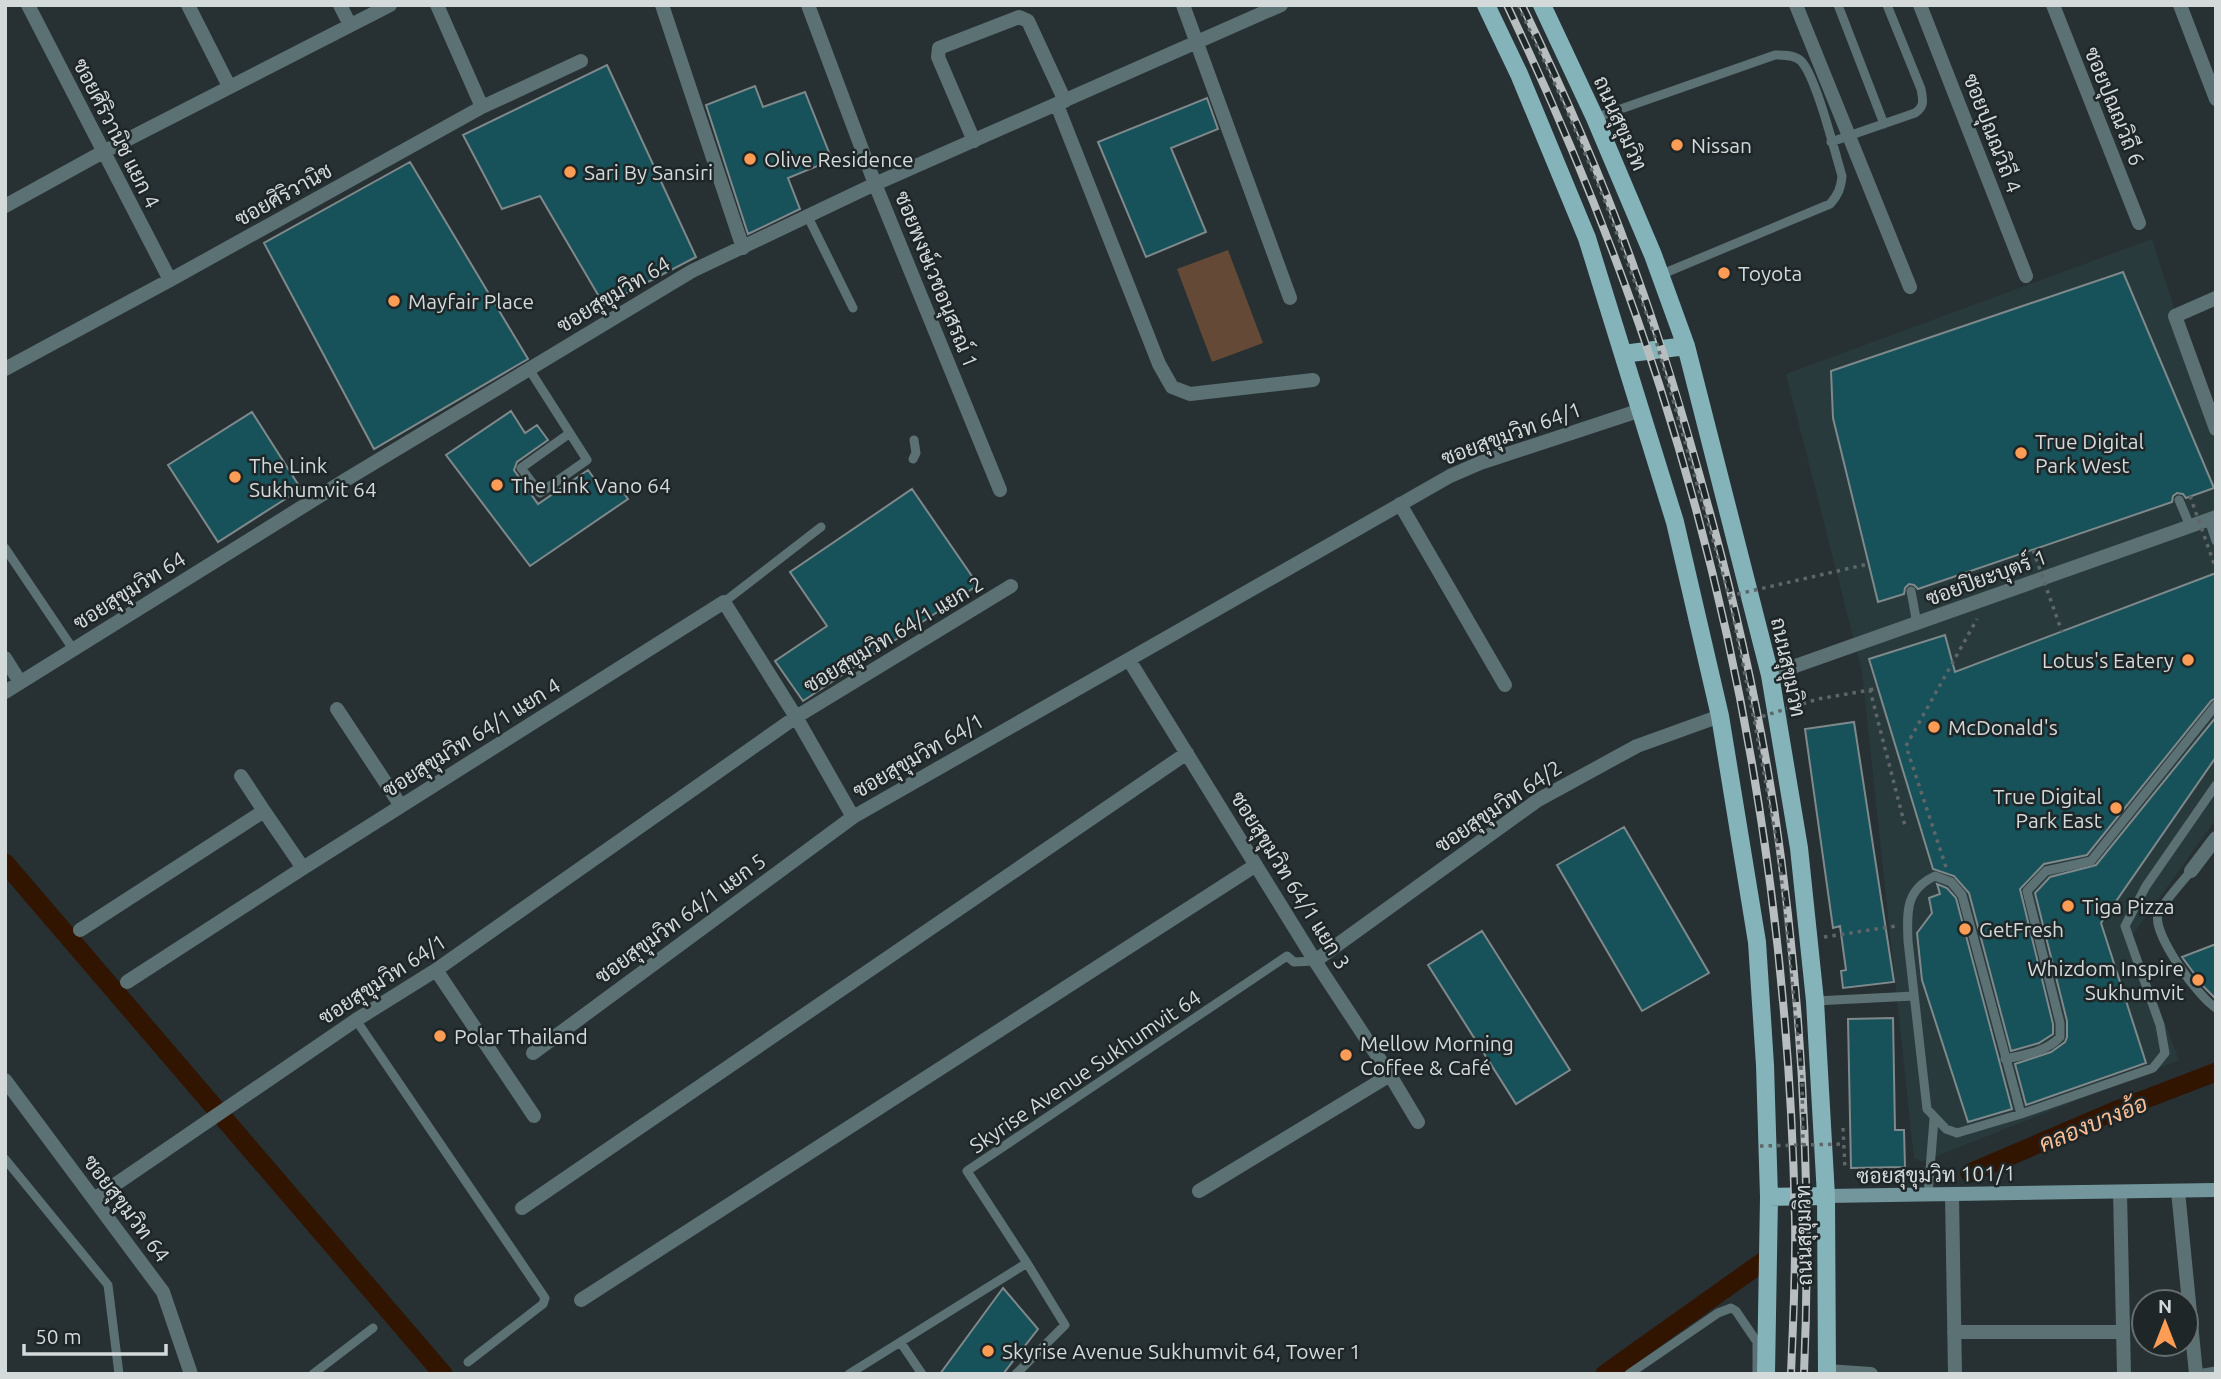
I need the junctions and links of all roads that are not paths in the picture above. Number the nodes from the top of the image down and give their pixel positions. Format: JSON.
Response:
{"nodes":[{"id":1,"x":28,"y":5,"type":"edge"},
{"id":2,"x":188,"y":5,"type":"edge"},
{"id":3,"x":340,"y":5,"type":"edge"},
{"id":4,"x":390,"y":5,"type":"edge"},
{"id":5,"x":437,"y":5,"type":"edge"},
{"id":6,"x":662,"y":5,"type":"edge"},
{"id":7,"x":808,"y":5,"type":"edge"},
{"id":8,"x":1183,"y":5,"type":"edge"},
{"id":9,"x":1281,"y":5,"type":"edge"},
{"id":10,"x":1486,"y":5,"type":"edge"},
{"id":11,"x":1542,"y":5,"type":"edge"},
{"id":12,"x":1796,"y":5,"type":"edge"},
{"id":13,"x":1838,"y":5,"type":"edge"},
{"id":14,"x":1887,"y":5,"type":"edge"},
{"id":15,"x":1920,"y":5,"type":"edge"},
{"id":16,"x":2053,"y":5,"type":"edge"},
{"id":17,"x":2180,"y":5,"type":"edge"},
{"id":18,"x":350,"y":24,"type":"junction"},
{"id":19,"x":1199,"y":43,"type":"junction"},
{"id":20,"x":581,"y":61,"type":"dead end"},
{"id":21,"x":229,"y":86,"type":"junction"},
{"id":22,"x":2216,"y":99,"type":"edge"},
{"id":23,"x":1061,"y":103,"type":"junction"},
{"id":24,"x":482,"y":107,"type":"junction"},
{"id":25,"x":1595,"y":118,"type":"junction"},
{"id":26,"x":1884,"y":124,"type":"junction"},
{"id":27,"x":1849,"y":136,"type":"junction"},
{"id":28,"x":974,"y":141,"type":"junction"},
{"id":29,"x":1831,"y":142,"type":"junction"},
{"id":30,"x":103,"y":152,"type":"junction"},
{"id":31,"x":875,"y":184,"type":"junction"},
{"id":32,"x":5,"y":206,"type":"edge"},
{"id":33,"x":808,"y":217,"type":"junction"},
{"id":34,"x":2139,"y":223,"type":"dead end"},
{"id":35,"x":744,"y":248,"type":"junction"},
{"id":36,"x":1660,"y":275,"type":"junction"},
{"id":37,"x":2026,"y":276,"type":"dead end"},
{"id":38,"x":170,"y":280,"type":"junction"},
{"id":39,"x":1910,"y":287,"type":"dead end"},
{"id":40,"x":1290,"y":298,"type":"dead end"},
{"id":41,"x":2216,"y":298,"type":"edge"},
{"id":42,"x":853,"y":308,"type":"dead end"},
{"id":43,"x":1686,"y":346,"type":"junction"},
{"id":44,"x":1623,"y":354,"type":"junction"},
{"id":45,"x":5,"y":369,"type":"edge"},
{"id":46,"x":529,"y":369,"type":"junction"},
{"id":47,"x":1313,"y":380,"type":"dead end"},
{"id":48,"x":1641,"y":410,"type":"junction"},
{"id":49,"x":2216,"y":429,"type":"edge"},
{"id":50,"x":570,"y":433,"type":"junction"},
{"id":51,"x":914,"y":440,"type":"dead end"},
{"id":52,"x":913,"y":459,"type":"dead end"},
{"id":53,"x":1000,"y":490,"type":"dead end"},
{"id":54,"x":2179,"y":500,"type":"dead end"},
{"id":55,"x":1400,"y":504,"type":"junction"},
{"id":56,"x":2212,"y":518,"type":"edge"},
{"id":57,"x":2190,"y":526,"type":"junction"},
{"id":58,"x":821,"y":527,"type":"dead end"},
{"id":59,"x":2216,"y":541,"type":"edge"},
{"id":60,"x":5,"y":548,"type":"edge"},
{"id":61,"x":1012,"y":586,"type":"dead end"},
{"id":62,"x":1910,"y":592,"type":"dead end"},
{"id":63,"x":724,"y":602,"type":"junction"},
{"id":64,"x":1917,"y":624,"type":"junction"},
{"id":65,"x":73,"y":649,"type":"junction"},
{"id":66,"x":5,"y":658,"type":"edge"},
{"id":67,"x":1129,"y":660,"type":"junction"},
{"id":68,"x":1770,"y":675,"type":"junction"},
{"id":69,"x":20,"y":682,"type":"junction"},
{"id":70,"x":1505,"y":685,"type":"dead end"},
{"id":71,"x":5,"y":692,"type":"edge"},
{"id":72,"x":2216,"y":705,"type":"edge"},
{"id":73,"x":337,"y":709,"type":"dead end"},
{"id":74,"x":1720,"y":716,"type":"junction"},
{"id":75,"x":796,"y":717,"type":"junction"},
{"id":76,"x":1187,"y":753,"type":"junction"},
{"id":77,"x":241,"y":776,"type":"dead end"},
{"id":78,"x":2216,"y":785,"type":"edge"},
{"id":79,"x":401,"y":806,"type":"junction"},
{"id":80,"x":264,"y":811,"type":"junction"},
{"id":81,"x":853,"y":817,"type":"junction"},
{"id":82,"x":2216,"y":838,"type":"edge"},
{"id":83,"x":1256,"y":865,"type":"junction"},
{"id":84,"x":303,"y":868,"type":"junction"},
{"id":85,"x":2191,"y":871,"type":"joint"},
{"id":86,"x":80,"y":930,"type":"dead end"},
{"id":87,"x":1315,"y":961,"type":"junction"},
{"id":88,"x":436,"y":970,"type":"junction"},
{"id":89,"x":128,"y":982,"type":"dead end"},
{"id":90,"x":1914,"y":996,"type":"junction"},
{"id":91,"x":1815,"y":1001,"type":"junction"},
{"id":92,"x":2216,"y":1008,"type":"edge"},
{"id":93,"x":356,"y":1020,"type":"junction"},
{"id":94,"x":533,"y":1053,"type":"dead end"},
{"id":95,"x":2005,"y":1059,"type":"junction"},
{"id":96,"x":1390,"y":1075,"type":"junction"},
{"id":97,"x":5,"y":1080,"type":"edge"},
{"id":98,"x":2021,"y":1114,"type":"junction"},
{"id":99,"x":534,"y":1116,"type":"dead end"},
{"id":100,"x":1934,"y":1119,"type":"junction"},
{"id":101,"x":1418,"y":1122,"type":"dead end"},
{"id":102,"x":5,"y":1159,"type":"edge"},
{"id":103,"x":2216,"y":1190,"type":"edge"},
{"id":104,"x":1199,"y":1191,"type":"dead end"},
{"id":105,"x":2178,"y":1191,"type":"junction"},
{"id":106,"x":2120,"y":1192,"type":"junction"},
{"id":107,"x":1928,"y":1194,"type":"junction"},
{"id":108,"x":1952,"y":1195,"type":"junction"},
{"id":109,"x":1826,"y":1196,"type":"junction"},
{"id":110,"x":1769,"y":1197,"type":"junction"},
{"id":111,"x":94,"y":1199,"type":"junction"},
{"id":112,"x":522,"y":1208,"type":"dead end"},
{"id":113,"x":1027,"y":1263,"type":"junction"},
{"id":114,"x":581,"y":1300,"type":"dead end"},
{"id":115,"x":373,"y":1328,"type":"dead end"},
{"id":116,"x":1954,"y":1332,"type":"junction"},
{"id":117,"x":2122,"y":1332,"type":"junction"},
{"id":118,"x":901,"y":1343,"type":"junction"},
{"id":119,"x":468,"y":1362,"type":"dead end"},
{"id":120,"x":2216,"y":1371,"type":"edge"},
{"id":121,"x":1827,"y":1373,"type":"edge"},
{"id":122,"x":119,"y":1374,"type":"edge"},
{"id":123,"x":191,"y":1374,"type":"edge"},
{"id":124,"x":313,"y":1374,"type":"edge"},
{"id":125,"x":849,"y":1374,"type":"edge"},
{"id":126,"x":922,"y":1374,"type":"edge"},
{"id":127,"x":1016,"y":1374,"type":"edge"},
{"id":128,"x":1629,"y":1374,"type":"edge"},
{"id":129,"x":1757,"y":1374,"type":"edge"},
{"id":130,"x":1766,"y":1374,"type":"edge"},
{"id":131,"x":1871,"y":1374,"type":"edge"},
{"id":132,"x":1955,"y":1374,"type":"edge"},
{"id":133,"x":2124,"y":1374,"type":"edge"},
{"id":134,"x":2196,"y":1374,"type":"edge"}],
"edges":[{"from":1,"to":30,"type":"street","name":"ซอยศิริวานิช แยก 4"},
{"from":2,"to":21,"type":"street"},
{"from":3,"to":18,"type":"street"},
{"from":4,"to":18,"type":"street"},
{"from":5,"to":24,"type":"street"},
{"from":6,"to":35,"type":"street"},
{"from":7,"to":31,"type":"street","name":"ซอยพงษ์เวชอนุสรณ์ 1"},
{"from":8,"to":19,"type":"street"},
{"from":9,"to":19,"type":"street","name":"ซอยสุขุมวิท 64"},
{"from":10,"to":44,"type":"main road","name":"ถนนสุขุมวิท"},
{"from":11,"to":25,"type":"main road","name":"ถนนสุขุมวิท"},
{"from":12,"to":27,"type":"street"},
{"from":13,"to":26,"type":"lane"},
{"from":14,"to":26,"type":"lane"},
{"from":15,"to":37,"type":"street","name":"ซอยปุณณวิถี 4"},
{"from":16,"to":34,"type":"street","name":"ซอยปุณณวิถี 6"},
{"from":17,"to":22,"type":"street"},
{"from":18,"to":21,"type":"street"},
{"from":19,"to":23,"type":"street","name":"ซอยสุขุมวิท 64"},
{"from":19,"to":40,"type":"street"},
{"from":20,"to":24,"type":"street","name":"ซอยศิริวานิช"},
{"from":21,"to":30,"type":"street"},
{"from":23,"to":28,"type":"street","name":"ซอยสุขุมวิท 64"},
{"from":23,"to":28,"type":"street"},
{"from":23,"to":47,"type":"street"},
{"from":24,"to":38,"type":"street","name":"ซอยศิริวานิช"},
{"from":25,"to":29,"type":"lane"},
{"from":25,"to":36,"type":"main road","name":"ถนนสุขุมวิท"},
{"from":26,"to":27,"type":"lane"},
{"from":27,"to":29,"type":"lane"},
{"from":27,"to":39,"type":"street"},
{"from":28,"to":31,"type":"street","name":"ซอยสุขุมวิท 64"},
{"from":29,"to":36,"type":"lane"},
{"from":30,"to":32,"type":"street"},
{"from":30,"to":38,"type":"street","name":"ซอยศิริวานิช แยก 4"},
{"from":31,"to":33,"type":"street","name":"ซอยสุขุมวิท 64"},
{"from":31,"to":53,"type":"street","name":"ซอยพงษ์เวชอนุสรณ์ 1"},
{"from":33,"to":35,"type":"street","name":"ซอยสุขุมวิท 64"},
{"from":33,"to":42,"type":"lane"},
{"from":35,"to":46,"type":"street","name":"ซอยสุขุมวิท 64"},
{"from":36,"to":43,"type":"main road","name":"ถนนสุขุมวิท"},
{"from":38,"to":45,"type":"street","name":"ซอยศิริวานิช"},
{"from":41,"to":49,"type":"street"},
{"from":43,"to":44,"type":"main road"},
{"from":43,"to":68,"type":"main road","name":"ถนนสุขุมวิท"},
{"from":44,"to":48,"type":"main road","name":"ถนนสุขุมวิท"},
{"from":46,"to":50,"type":"lane"},
{"from":46,"to":65,"type":"street","name":"ซอยสุขุมวิท 64"},
{"from":48,"to":55,"type":"street","name":"ซอยสุขุมวิท 64/1"},
{"from":48,"to":74,"type":"main road","name":"ถนนสุขุมวิท"},
{"from":50,"to":50,"type":"lane"},
{"from":51,"to":52,"type":"lane"},
{"from":54,"to":57,"type":"lane"},
{"from":55,"to":67,"type":"street","name":"ซอยสุขุมวิท 64/1"},
{"from":55,"to":70,"type":"street"},
{"from":56,"to":57,"type":"street","name":"ซอยปิยะบุตร์ 1"},
{"from":56,"to":59,"type":"lane"},
{"from":57,"to":64,"type":"street","name":"ซอยปิยะบุตร์ 1"},
{"from":58,"to":63,"type":"lane"},
{"from":60,"to":65,"type":"lane"},
{"from":61,"to":75,"type":"street","name":"ซอยสุขุมวิท 64/1 แยก 2"},
{"from":62,"to":64,"type":"lane"},
{"from":63,"to":75,"type":"street"},
{"from":63,"to":79,"type":"street","name":"ซอยสุขุมวิท 64/1 แยก 4"},
{"from":64,"to":68,"type":"street","name":"ซอยปิยะบุตร์ 1"},
{"from":65,"to":69,"type":"street","name":"ซอยสุขุมวิท 64"},
{"from":66,"to":69,"type":"street"},
{"from":67,"to":76,"type":"street","name":"ซอยสุขุมวิท 64/1 แยก 3"},
{"from":67,"to":81,"type":"street","name":"ซอยสุขุมวิท 64/1"},
{"from":68,"to":91,"type":"main road","name":"ถนนสุขุมวิท"},
{"from":69,"to":71,"type":"street","name":"ซอยสุขุมวิท 64"},
{"from":72,"to":95,"type":"lane"},
{"from":73,"to":79,"type":"street"},
{"from":74,"to":87,"type":"street","name":"ซอยสุขุมวิท 64/2"},
{"from":74,"to":110,"type":"main road","name":"ถนนสุขุมวิท"},
{"from":75,"to":81,"type":"street","name":"ซอยสุขุมวิท 64/1"},
{"from":75,"to":88,"type":"street","name":"ซอยสุขุมวิท 64/1"},
{"from":76,"to":83,"type":"street","name":"ซอยสุขุมวิท 64/1 แยก 3"},
{"from":76,"to":112,"type":"street"},
{"from":77,"to":80,"type":"street"},
{"from":78,"to":98,"type":"lane"},
{"from":79,"to":84,"type":"street","name":"ซอยสุขุมวิท 64/1 แยก 4"},
{"from":80,"to":84,"type":"street"},
{"from":80,"to":86,"type":"street"},
{"from":81,"to":94,"type":"street","name":"ซอยสุขุมวิท 64/1 แยก 5"},
{"from":82,"to":85,"type":"street"},
{"from":83,"to":87,"type":"street","name":"ซอยสุขุมวิท 64/1 แยก 3"},
{"from":83,"to":114,"type":"street"},
{"from":84,"to":89,"type":"street","name":"ซอยสุขุมวิท 64/1 แยก 4"},
{"from":85,"to":92,"type":"lane"},
{"from":87,"to":96,"type":"street","name":"ซอยสุขุมวิท 64/1 แยก 3"},
{"from":87,"to":113,"type":"lane","name":"Skyrise Avenue Sukhumvit 64"},
{"from":88,"to":93,"type":"street","name":"ซอยสุขุมวิท 64/1"},
{"from":88,"to":99,"type":"street"},
{"from":90,"to":91,"type":"lane"},
{"from":90,"to":95,"type":"lane"},
{"from":90,"to":100,"type":"lane"},
{"from":91,"to":109,"type":"main road","name":"ถนนสุขุมวิท"},
{"from":93,"to":111,"type":"street","name":"ซอยสุขุมวิท 64/1"},
{"from":93,"to":119,"type":"lane"},
{"from":95,"to":98,"type":"lane"},
{"from":96,"to":101,"type":"street","name":"ซอยสุขุมวิท 64/1 แยก 3"},
{"from":96,"to":104,"type":"street"},
{"from":97,"to":111,"type":"street","name":"ซอยสุขุมวิท 64"},
{"from":98,"to":100,"type":"lane"},
{"from":100,"to":107,"type":"lane"},
{"from":102,"to":122,"type":"lane"},
{"from":103,"to":105,"type":"street","name":"ซอยสุขุมวิท 101/1"},
{"from":105,"to":106,"type":"street","name":"ซอยสุขุมวิท 101/1"},
{"from":105,"to":134,"type":"street"},
{"from":106,"to":108,"type":"street","name":"ซอยสุขุมวิท 101/1"},
{"from":106,"to":117,"type":"street"},
{"from":107,"to":108,"type":"street","name":"ซอยสุขุมวิท 101/1"},
{"from":107,"to":109,"type":"street","name":"ซอยสุขุมวิท 101/1"},
{"from":108,"to":116,"type":"street"},
{"from":109,"to":110,"type":"main road"},
{"from":109,"to":121,"type":"main road","name":"ถนนสุขุมวิท"},
{"from":110,"to":130,"type":"main road","name":"ถนนสุขุมวิท"},
{"from":111,"to":123,"type":"street","name":"ซอยสุขุมวิท 64"},
{"from":113,"to":118,"type":"lane"},
{"from":113,"to":127,"type":"lane"},
{"from":115,"to":124,"type":"lane"},
{"from":116,"to":117,"type":"street"},
{"from":116,"to":132,"type":"street"},
{"from":117,"to":133,"type":"street"},
{"from":118,"to":125,"type":"lane"},
{"from":118,"to":126,"type":"lane"},
{"from":120,"to":134,"type":"lane"},
{"from":121,"to":131,"type":"street"},
{"from":128,"to":129,"type":"lane"}]}
